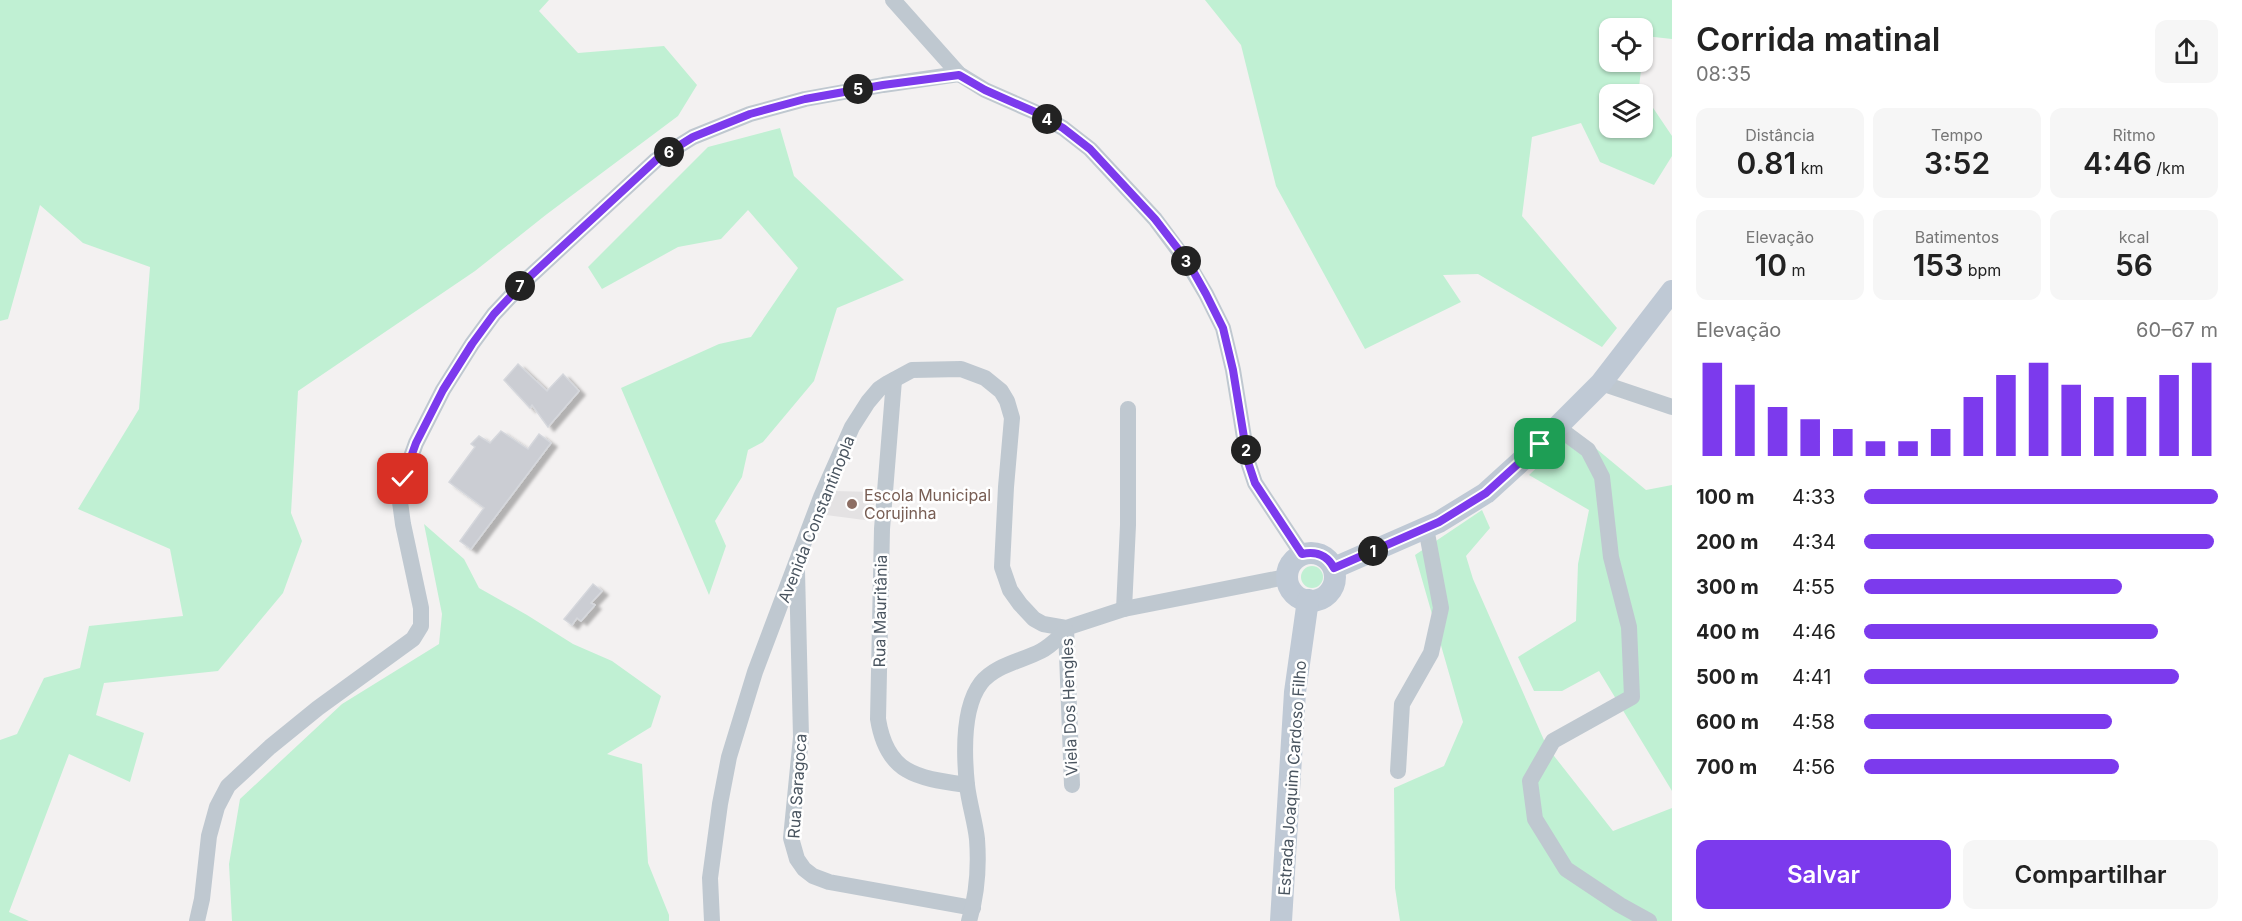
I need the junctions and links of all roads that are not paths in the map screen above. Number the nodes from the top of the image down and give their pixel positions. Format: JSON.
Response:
{"nodes":[{"id":1,"x":893,"y":0,"type":"edge"},
{"id":2,"x":959,"y":75,"type":"junction"},
{"id":3,"x":1672,"y":291,"type":"edge"},
{"id":4,"x":894,"y":380,"type":"junction"},
{"id":5,"x":1601,"y":383,"type":"junction"},
{"id":6,"x":1672,"y":407,"type":"edge"},
{"id":7,"x":1128,"y":409,"type":"dead end"},
{"id":8,"x":1557,"y":427,"type":"junction"},
{"id":9,"x":1426,"y":528,"type":"junction"},
{"id":10,"x":1302,"y":554,"type":"junction"},
{"id":11,"x":797,"y":562,"type":"junction"},
{"id":12,"x":1334,"y":568,"type":"junction"},
{"id":13,"x":1287,"y":578,"type":"junction"},
{"id":14,"x":1308,"y":600,"type":"junction"},
{"id":15,"x":1124,"y":609,"type":"junction"},
{"id":16,"x":1066,"y":629,"type":"junction"},
{"id":17,"x":1398,"y":771,"type":"dead end"},
{"id":18,"x":967,"y":785,"type":"junction"},
{"id":19,"x":1072,"y":785,"type":"dead end"},
{"id":20,"x":971,"y":914,"type":"edge"},
{"id":21,"x":197,"y":921,"type":"edge"},
{"id":22,"x":712,"y":921,"type":"edge"},
{"id":23,"x":1281,"y":921,"type":"edge"},
{"id":24,"x":1649,"y":921,"type":"edge"}],
"edges":[{"from":1,"to":2,"type":"street"},
{"from":2,"to":10,"type":"street"},
{"from":2,"to":21,"type":"street"},
{"from":3,"to":5,"type":"street"},
{"from":4,"to":11,"type":"street","name":"Avenida Constantinopla"},
{"from":4,"to":16,"type":"street","name":"Avenida Constantinopla"},
{"from":4,"to":18,"type":"street","name":"Rua Mauritânia"},
{"from":5,"to":6,"type":"street"},
{"from":5,"to":8,"type":"street"},
{"from":7,"to":15,"type":"street"},
{"from":8,"to":9,"type":"street"},
{"from":8,"to":24,"type":"street"},
{"from":9,"to":12,"type":"street"},
{"from":9,"to":17,"type":"street"},
{"from":10,"to":12,"type":"street"},
{"from":10,"to":13,"type":"street"},
{"from":11,"to":20,"type":"street","name":"Rua Saragoca"},
{"from":11,"to":22,"type":"street","name":"Avenida Constantinopla"},
{"from":12,"to":14,"type":"street"},
{"from":13,"to":14,"type":"street"},
{"from":13,"to":15,"type":"street"},
{"from":14,"to":23,"type":"street","name":"Estrada Joaquim Cardoso Filho"},
{"from":15,"to":16,"type":"street"},
{"from":16,"to":18,"type":"street"},
{"from":16,"to":19,"type":"street","name":"Viela Dos Hengles"},
{"from":18,"to":20,"type":"street"}]}
